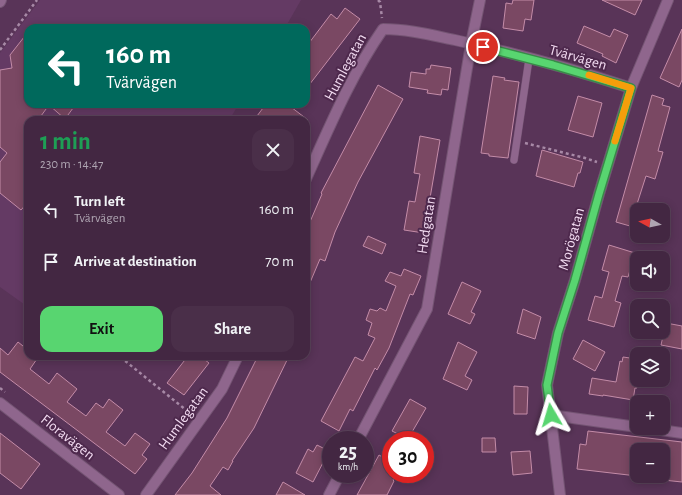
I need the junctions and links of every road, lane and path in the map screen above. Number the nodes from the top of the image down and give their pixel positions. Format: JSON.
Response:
{"nodes":[{"id":1,"x":37,"y":0,"type":"edge"},
{"id":2,"x":378,"y":0,"type":"edge"},
{"id":3,"x":480,"y":0,"type":"edge"},
{"id":4,"x":668,"y":0,"type":"edge"},
{"id":5,"x":383,"y":29,"type":"junction"},
{"id":6,"x":471,"y":44,"type":"junction"},
{"id":7,"x":0,"y":50,"type":"edge"},
{"id":8,"x":529,"y":59,"type":"junction"},
{"id":9,"x":631,"y":88,"type":"junction"},
{"id":10,"x":517,"y":141,"type":"junction"},
{"id":11,"x":514,"y":160,"type":"dead end"},
{"id":12,"x":607,"y":166,"type":"junction"},
{"id":13,"x":310,"y":170,"type":"edge"},
{"id":14,"x":124,"y":360,"type":"edge"},
{"id":15,"x":236,"y":360,"type":"edge"},
{"id":16,"x":0,"y":404,"type":"edge"},
{"id":17,"x":551,"y":415,"type":"junction"},
{"id":18,"x":200,"y":420,"type":"junction"},
{"id":19,"x":630,"y":426,"type":"edge"},
{"id":20,"x":363,"y":431,"type":"edge"},
{"id":21,"x":670,"y":431,"type":"edge"},
{"id":22,"x":682,"y":433,"type":"edge"},
{"id":23,"x":335,"y":483,"type":"edge"},
{"id":24,"x":119,"y":495,"type":"edge"},
{"id":25,"x":146,"y":495,"type":"edge"},
{"id":26,"x":329,"y":495,"type":"edge"},
{"id":27,"x":560,"y":495,"type":"edge"}],
"edges":[{"from":1,"to":7,"type":"path"},
{"from":2,"to":5,"type":"path"},
{"from":3,"to":6,"type":"street","name":"Hedgatan"},
{"from":4,"to":9,"type":"street","name":"Morögatan"},
{"from":5,"to":6,"type":"street","name":"Humlegatan"},
{"from":5,"to":13,"type":"street","name":"Humlegatan"},
{"from":6,"to":8,"type":"street","name":"Tvärvägen"},
{"from":6,"to":20,"type":"street","name":"Hedgatan"},
{"from":8,"to":9,"type":"street","name":"Tvärvägen"},
{"from":8,"to":10,"type":"lane"},
{"from":9,"to":12,"type":"street","name":"Morögatan"},
{"from":10,"to":11,"type":"lane"},
{"from":10,"to":12,"type":"path"},
{"from":12,"to":17,"type":"street","name":"Morögatan"},
{"from":14,"to":18,"type":"path"},
{"from":15,"to":18,"type":"street","name":"Humlegatan"},
{"from":16,"to":24,"type":"street","name":"Floravägen"},
{"from":17,"to":19,"type":"street"},
{"from":17,"to":27,"type":"street","name":"Morögatan"},
{"from":18,"to":25,"type":"street","name":"Humlegatan"},
{"from":21,"to":22,"type":"street"},
{"from":23,"to":26,"type":"street"}]}
